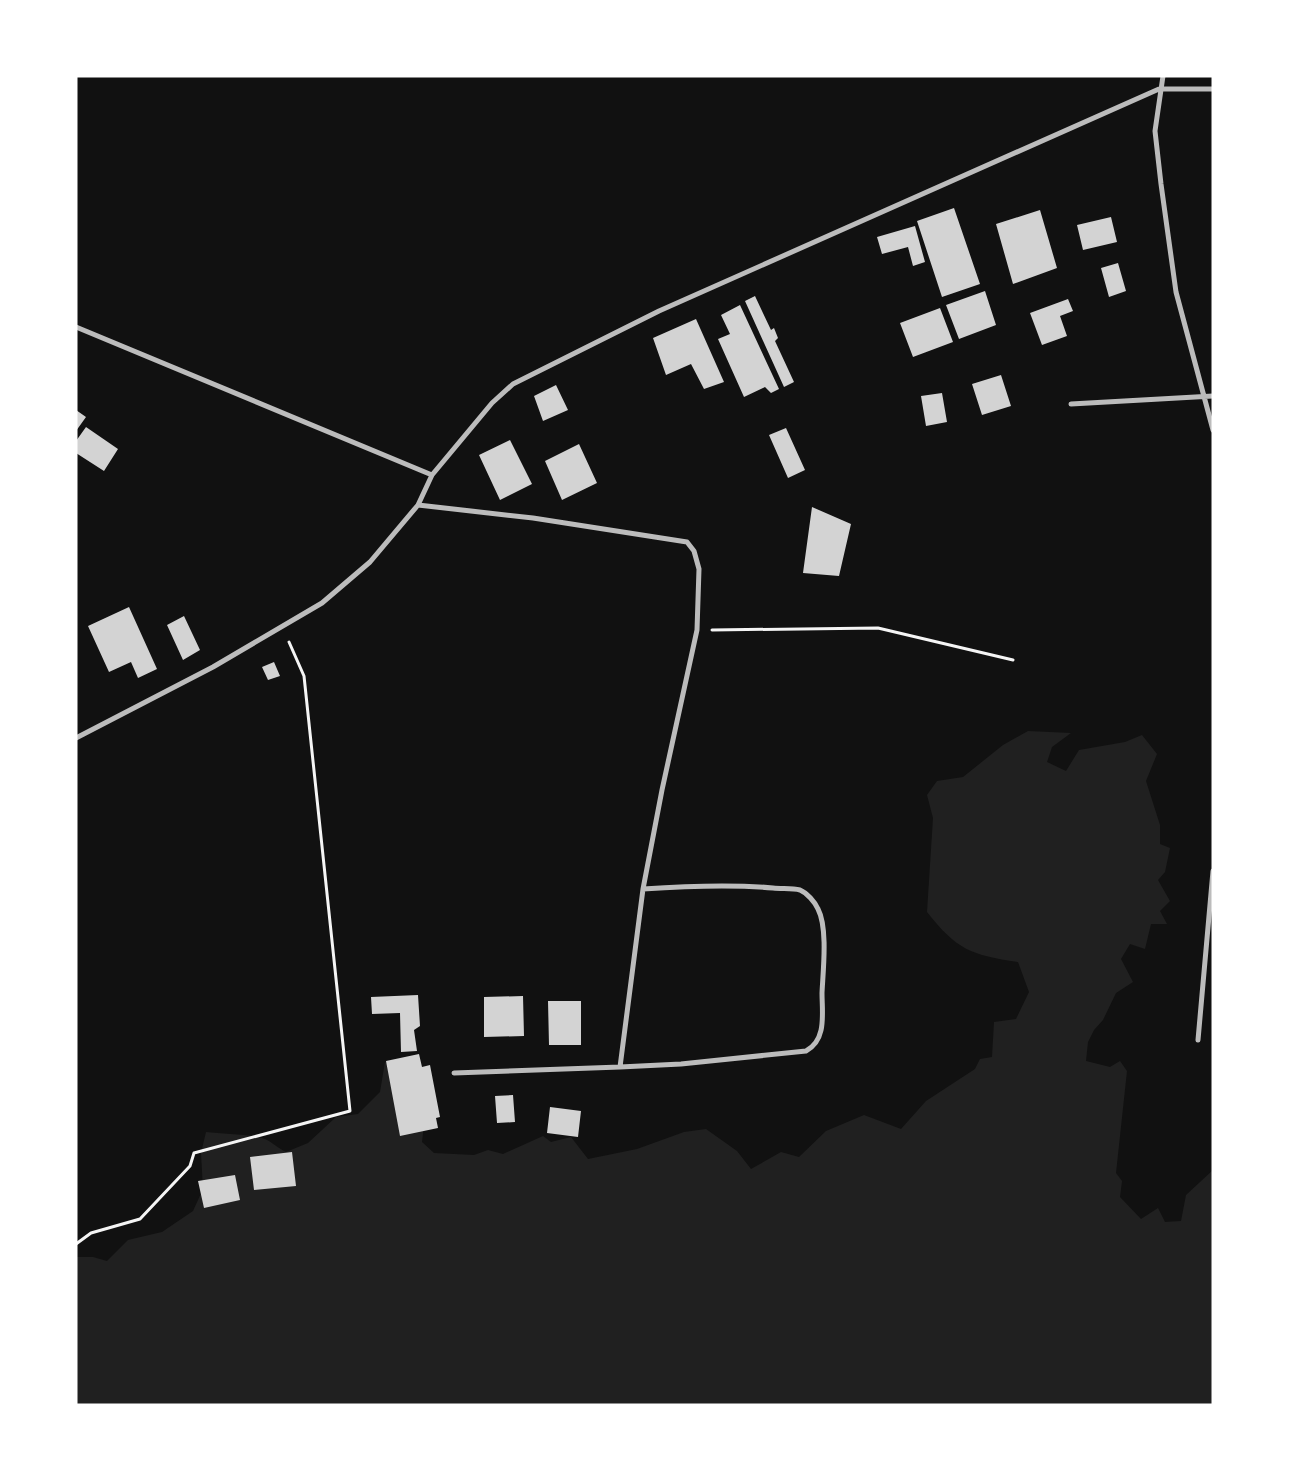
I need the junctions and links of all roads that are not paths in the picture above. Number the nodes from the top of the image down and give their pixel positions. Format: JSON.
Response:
{"nodes":[{"id":1,"x":1163,"y":76,"type":"edge"},
{"id":2,"x":1159,"y":89,"type":"junction"},
{"id":3,"x":1213,"y":89,"type":"edge"},
{"id":4,"x":76,"y":327,"type":"edge"},
{"id":5,"x":1213,"y":396,"type":"edge"},
{"id":6,"x":1205,"y":397,"type":"junction"},
{"id":7,"x":1071,"y":404,"type":"dead end"},
{"id":8,"x":1213,"y":430,"type":"edge"},
{"id":9,"x":432,"y":475,"type":"junction"},
{"id":10,"x":418,"y":505,"type":"junction"},
{"id":11,"x":76,"y":738,"type":"edge"},
{"id":12,"x":1213,"y":871,"type":"edge"},
{"id":13,"x":643,"y":889,"type":"junction"},
{"id":14,"x":1198,"y":1040,"type":"dead end"},
{"id":15,"x":620,"y":1066,"type":"junction"},
{"id":16,"x":454,"y":1073,"type":"dead end"}],
"edges":[{"from":1,"to":2,"type":"street"},
{"from":2,"to":3,"type":"street"},
{"from":2,"to":6,"type":"street"},
{"from":2,"to":9,"type":"street"},
{"from":4,"to":9,"type":"street"},
{"from":5,"to":6,"type":"street"},
{"from":6,"to":7,"type":"street"},
{"from":6,"to":8,"type":"street"},
{"from":9,"to":10,"type":"street"},
{"from":10,"to":11,"type":"street"},
{"from":10,"to":13,"type":"street"},
{"from":12,"to":14,"type":"street"},
{"from":13,"to":15,"type":"street"},
{"from":13,"to":15,"type":"street"},
{"from":15,"to":16,"type":"street"}]}
